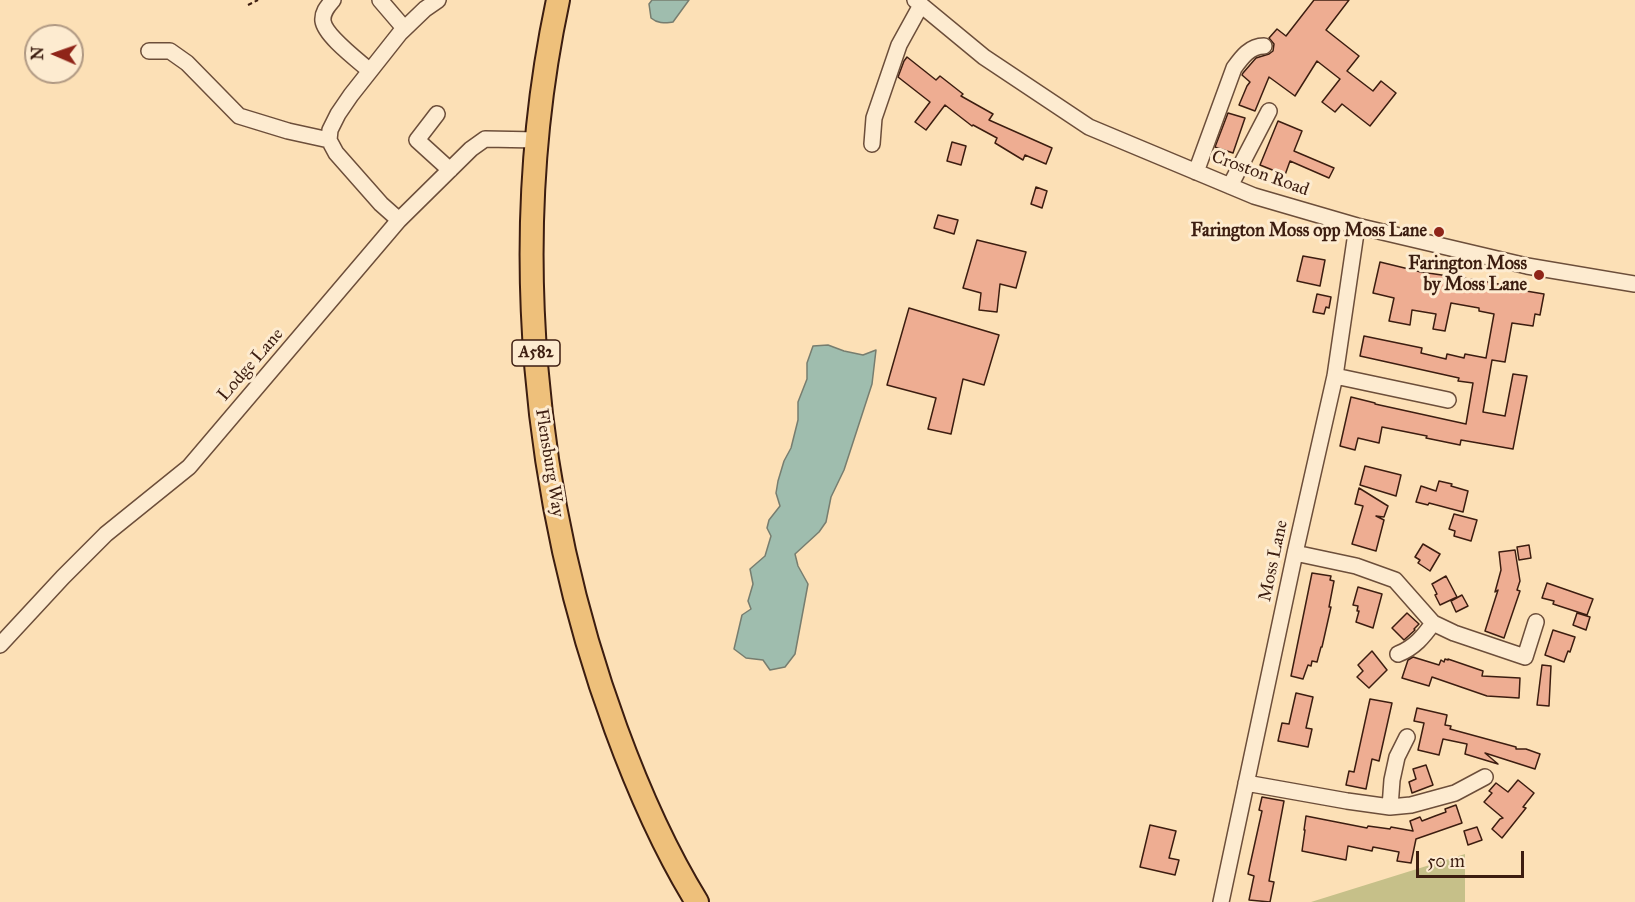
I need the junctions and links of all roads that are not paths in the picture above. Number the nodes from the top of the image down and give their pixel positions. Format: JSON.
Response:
{"nodes":[{"id":1,"x":333,"y":0,"type":"edge"},
{"id":2,"x":380,"y":0,"type":"edge"},
{"id":3,"x":438,"y":0,"type":"edge"},
{"id":4,"x":558,"y":0,"type":"edge"},
{"id":5,"x":918,"y":2,"type":"edge"},
{"id":6,"x":404,"y":28,"type":"junction"},
{"id":7,"x":1264,"y":46,"type":"dead end"},
{"id":8,"x":149,"y":51,"type":"dead end"},
{"id":9,"x":370,"y":70,"type":"junction"},
{"id":10,"x":1269,"y":111,"type":"dead end"},
{"id":11,"x":437,"y":114,"type":"dead end"},
{"id":12,"x":329,"y":140,"type":"junction"},
{"id":13,"x":538,"y":140,"type":"junction"},
{"id":14,"x":872,"y":144,"type":"dead end"},
{"id":15,"x":450,"y":171,"type":"junction"},
{"id":16,"x":1196,"y":172,"type":"junction"},
{"id":17,"x":1230,"y":186,"type":"junction"},
{"id":18,"x":399,"y":220,"type":"junction"},
{"id":19,"x":1357,"y":226,"type":"junction"},
{"id":20,"x":1635,"y":284,"type":"edge"},
{"id":21,"x":1335,"y":376,"type":"junction"},
{"id":22,"x":1448,"y":400,"type":"dead end"},
{"id":23,"x":1295,"y":553,"type":"junction"},
{"id":24,"x":1536,"y":622,"type":"dead end"},
{"id":25,"x":1434,"y":623,"type":"junction"},
{"id":26,"x":0,"y":645,"type":"edge"},
{"id":27,"x":1398,"y":654,"type":"dead end"},
{"id":28,"x":1407,"y":737,"type":"dead end"},
{"id":29,"x":1485,"y":777,"type":"dead end"},
{"id":30,"x":1246,"y":783,"type":"junction"},
{"id":31,"x":1390,"y":807,"type":"junction"},
{"id":32,"x":689,"y":898,"type":"edge"},
{"id":33,"x":1221,"y":902,"type":"edge"}],
"edges":[{"from":1,"to":9,"type":"street"},
{"from":2,"to":6,"type":"street"},
{"from":3,"to":6,"type":"street"},
{"from":4,"to":13,"type":"highway","name":"Flensburg Way","number":"A582"},
{"from":5,"to":14,"type":"street"},
{"from":5,"to":16,"type":"street","name":"Croston Road"},
{"from":6,"to":9,"type":"street"},
{"from":7,"to":16,"type":"street"},
{"from":8,"to":12,"type":"street"},
{"from":9,"to":12,"type":"street"},
{"from":10,"to":17,"type":"street"},
{"from":11,"to":15,"type":"street"},
{"from":12,"to":18,"type":"street"},
{"from":13,"to":15,"type":"street","name":"Lodge Lane"},
{"from":13,"to":32,"type":"highway","name":"Flensburg Way","number":"A582"},
{"from":15,"to":18,"type":"street","name":"Lodge Lane"},
{"from":16,"to":17,"type":"street","name":"Croston Road"},
{"from":17,"to":19,"type":"street","name":"Croston Road"},
{"from":18,"to":26,"type":"street","name":"Lodge Lane"},
{"from":19,"to":20,"type":"street","name":"Croston Road"},
{"from":19,"to":21,"type":"street","name":"Moss Lane"},
{"from":21,"to":22,"type":"street"},
{"from":21,"to":23,"type":"street","name":"Moss Lane"},
{"from":23,"to":25,"type":"street"},
{"from":23,"to":30,"type":"street","name":"Moss Lane"},
{"from":24,"to":25,"type":"street"},
{"from":25,"to":27,"type":"street"},
{"from":28,"to":31,"type":"street"},
{"from":29,"to":31,"type":"street"},
{"from":30,"to":31,"type":"street"},
{"from":30,"to":33,"type":"street","name":"Moss Lane"}]}
